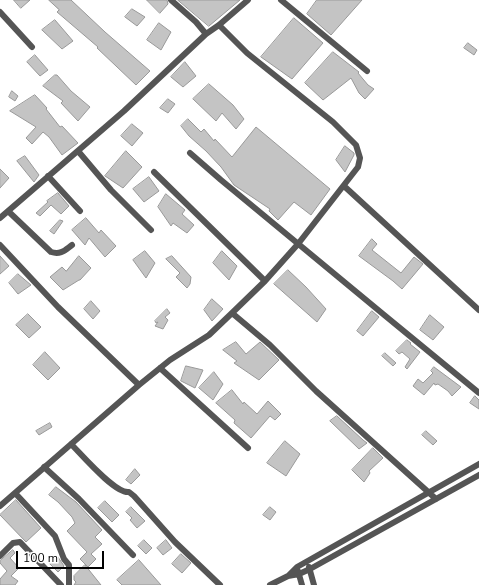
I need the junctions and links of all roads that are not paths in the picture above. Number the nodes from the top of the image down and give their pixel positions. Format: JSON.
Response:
{"nodes":[{"id":1,"x":171,"y":0,"type":"edge"},
{"id":2,"x":248,"y":0,"type":"edge"},
{"id":3,"x":280,"y":0,"type":"edge"},
{"id":4,"x":0,"y":12,"type":"edge"},
{"id":5,"x":219,"y":26,"type":"junction"},
{"id":6,"x":206,"y":34,"type":"junction"},
{"id":7,"x":32,"y":47,"type":"dead end"},
{"id":8,"x":367,"y":71,"type":"dead end"},
{"id":9,"x":78,"y":151,"type":"junction"},
{"id":10,"x":190,"y":153,"type":"dead end"},
{"id":11,"x":154,"y":172,"type":"dead end"},
{"id":12,"x":48,"y":176,"type":"junction"},
{"id":13,"x":344,"y":186,"type":"junction"},
{"id":14,"x":8,"y":211,"type":"junction"},
{"id":15,"x":80,"y":211,"type":"dead end"},
{"id":16,"x":0,"y":218,"type":"edge"},
{"id":17,"x":151,"y":230,"type":"dead end"},
{"id":18,"x":298,"y":244,"type":"junction"},
{"id":19,"x":0,"y":245,"type":"edge"},
{"id":20,"x":72,"y":245,"type":"dead end"},
{"id":21,"x":265,"y":281,"type":"junction"},
{"id":22,"x":479,"y":310,"type":"edge"},
{"id":23,"x":232,"y":313,"type":"junction"},
{"id":24,"x":160,"y":368,"type":"junction"},
{"id":25,"x":139,"y":385,"type":"junction"},
{"id":26,"x":479,"y":393,"type":"edge"},
{"id":27,"x":71,"y":444,"type":"junction"},
{"id":28,"x":248,"y":448,"type":"dead end"},
{"id":29,"x":479,"y":464,"type":"edge"},
{"id":30,"x":44,"y":467,"type":"junction"},
{"id":31,"x":479,"y":475,"type":"edge"},
{"id":32,"x":430,"y":492,"type":"junction"},
{"id":33,"x":15,"y":493,"type":"junction"},
{"id":34,"x":436,"y":499,"type":"junction"},
{"id":35,"x":0,"y":506,"type":"edge"},
{"id":36,"x":133,"y":555,"type":"dead end"},
{"id":37,"x":0,"y":556,"type":"edge"},
{"id":38,"x":307,"y":562,"type":"junction"},
{"id":39,"x":297,"y":567,"type":"junction"},
{"id":40,"x":310,"y":570,"type":"junction"},
{"id":41,"x":299,"y":574,"type":"junction"},
{"id":42,"x":288,"y":576,"type":"junction"},
{"id":43,"x":61,"y":585,"type":"edge"},
{"id":44,"x":69,"y":585,"type":"edge"},
{"id":45,"x":220,"y":585,"type":"edge"},
{"id":46,"x":270,"y":585,"type":"edge"},
{"id":47,"x":302,"y":585,"type":"edge"},
{"id":48,"x":314,"y":585,"type":"edge"}],
"edges":[{"from":1,"to":6,"type":"street"},
{"from":2,"to":5,"type":"street"},
{"from":3,"to":8,"type":"street"},
{"from":4,"to":7,"type":"street"},
{"from":5,"to":6,"type":"street"},
{"from":5,"to":13,"type":"street"},
{"from":6,"to":9,"type":"street"},
{"from":9,"to":12,"type":"street"},
{"from":9,"to":17,"type":"street"},
{"from":10,"to":18,"type":"street"},
{"from":11,"to":21,"type":"street"},
{"from":12,"to":14,"type":"street"},
{"from":12,"to":15,"type":"street"},
{"from":13,"to":18,"type":"street"},
{"from":13,"to":22,"type":"street"},
{"from":14,"to":16,"type":"street"},
{"from":14,"to":20,"type":"street"},
{"from":18,"to":21,"type":"street"},
{"from":18,"to":26,"type":"street"},
{"from":19,"to":25,"type":"street"},
{"from":21,"to":23,"type":"street"},
{"from":23,"to":24,"type":"street"},
{"from":23,"to":32,"type":"street"},
{"from":24,"to":25,"type":"street"},
{"from":24,"to":28,"type":"street"},
{"from":25,"to":27,"type":"street"},
{"from":27,"to":30,"type":"street"},
{"from":27,"to":45,"type":"street"},
{"from":29,"to":32,"type":"street"},
{"from":30,"to":33,"type":"street"},
{"from":30,"to":36,"type":"street"},
{"from":31,"to":34,"type":"street"},
{"from":32,"to":34,"type":"street"},
{"from":32,"to":38,"type":"street"},
{"from":33,"to":35,"type":"street"},
{"from":33,"to":44,"type":"street"},
{"from":34,"to":40,"type":"street"},
{"from":37,"to":43,"type":"street"},
{"from":38,"to":39,"type":"street"},
{"from":38,"to":40,"type":"street"},
{"from":39,"to":41,"type":"street"},
{"from":39,"to":42,"type":"street"},
{"from":40,"to":41,"type":"street"},
{"from":40,"to":48,"type":"street"},
{"from":41,"to":42,"type":"street"},
{"from":41,"to":47,"type":"street"},
{"from":42,"to":46,"type":"street"}]}
